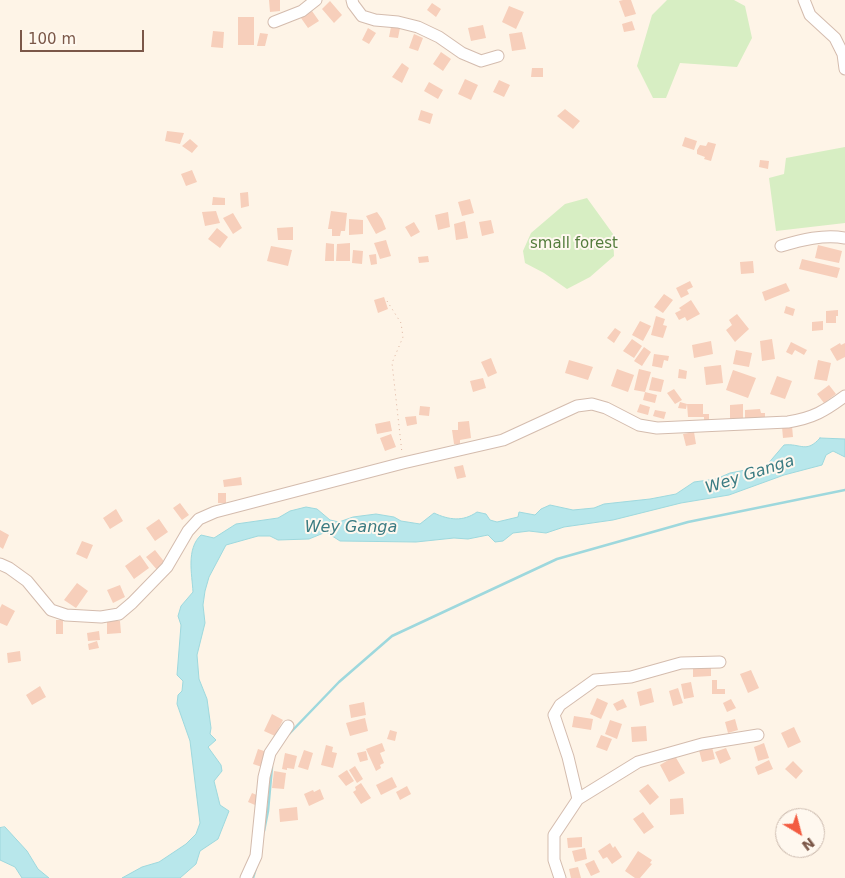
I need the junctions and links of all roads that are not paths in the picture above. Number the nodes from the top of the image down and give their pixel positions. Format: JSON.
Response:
{"nodes":[{"id":1,"x":316,"y":0,"type":"edge"},
{"id":2,"x":352,"y":0,"type":"edge"},
{"id":3,"x":804,"y":0,"type":"edge"},
{"id":4,"x":274,"y":22,"type":"dead end"},
{"id":5,"x":498,"y":56,"type":"dead end"},
{"id":6,"x":845,"y":69,"type":"edge"},
{"id":7,"x":845,"y":238,"type":"edge"},
{"id":8,"x":781,"y":246,"type":"dead end"},
{"id":9,"x":845,"y":396,"type":"edge"},
{"id":10,"x":0,"y":564,"type":"edge"},
{"id":11,"x":720,"y":662,"type":"dead end"},
{"id":12,"x":288,"y":726,"type":"dead end"},
{"id":13,"x":758,"y":735,"type":"dead end"},
{"id":14,"x":578,"y":799,"type":"junction"},
{"id":15,"x":246,"y":878,"type":"edge"},
{"id":16,"x":560,"y":878,"type":"edge"}],
"edges":[{"from":1,"to":4,"type":"street"},
{"from":2,"to":5,"type":"street"},
{"from":3,"to":6,"type":"street"},
{"from":7,"to":8,"type":"street"},
{"from":9,"to":10,"type":"street"},
{"from":11,"to":14,"type":"street"},
{"from":12,"to":15,"type":"street"},
{"from":13,"to":14,"type":"street"},
{"from":14,"to":16,"type":"street"}]}
